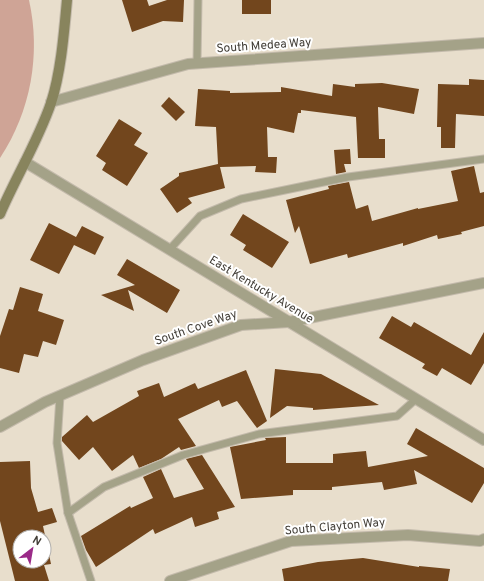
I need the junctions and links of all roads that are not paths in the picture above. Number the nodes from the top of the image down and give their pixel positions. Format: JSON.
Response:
{"nodes":[{"id":1,"x":67,"y":0,"type":"edge"},
{"id":2,"x":198,"y":0,"type":"edge"},
{"id":3,"x":484,"y":44,"type":"edge"},
{"id":4,"x":197,"y":64,"type":"junction"},
{"id":5,"x":51,"y":102,"type":"junction"},
{"id":6,"x":484,"y":159,"type":"edge"},
{"id":7,"x":25,"y":162,"type":"junction"},
{"id":8,"x":0,"y":214,"type":"edge"},
{"id":9,"x":170,"y":249,"type":"junction"},
{"id":10,"x":484,"y":283,"type":"edge"},
{"id":11,"x":289,"y":322,"type":"junction"},
{"id":12,"x":60,"y":396,"type":"junction"},
{"id":13,"x":416,"y":399,"type":"junction"},
{"id":14,"x":0,"y":427,"type":"edge"},
{"id":15,"x":484,"y":440,"type":"edge"},
{"id":16,"x":68,"y":513,"type":"junction"},
{"id":17,"x":484,"y":539,"type":"edge"},
{"id":18,"x":91,"y":581,"type":"edge"},
{"id":19,"x":170,"y":581,"type":"edge"}],
"edges":[{"from":1,"to":5,"type":"street"},
{"from":2,"to":4,"type":"lane"},
{"from":3,"to":4,"type":"street","name":"South Medea Way"},
{"from":4,"to":5,"type":"street","name":"South Medea Way"},
{"from":5,"to":7,"type":"street"},
{"from":6,"to":9,"type":"lane"},
{"from":7,"to":8,"type":"street"},
{"from":7,"to":9,"type":"street","name":"East Kentucky Avenue"},
{"from":9,"to":11,"type":"street","name":"East Kentucky Avenue"},
{"from":10,"to":11,"type":"street","name":"South Cove Way"},
{"from":11,"to":12,"type":"street","name":"South Cove Way"},
{"from":11,"to":13,"type":"street","name":"East Kentucky Avenue"},
{"from":12,"to":14,"type":"street","name":"South Cove Way"},
{"from":12,"to":16,"type":"lane"},
{"from":13,"to":15,"type":"street","name":"East Kentucky Avenue"},
{"from":13,"to":16,"type":"lane"},
{"from":16,"to":18,"type":"lane"},
{"from":17,"to":19,"type":"street","name":"South Clayton Way"}]}
